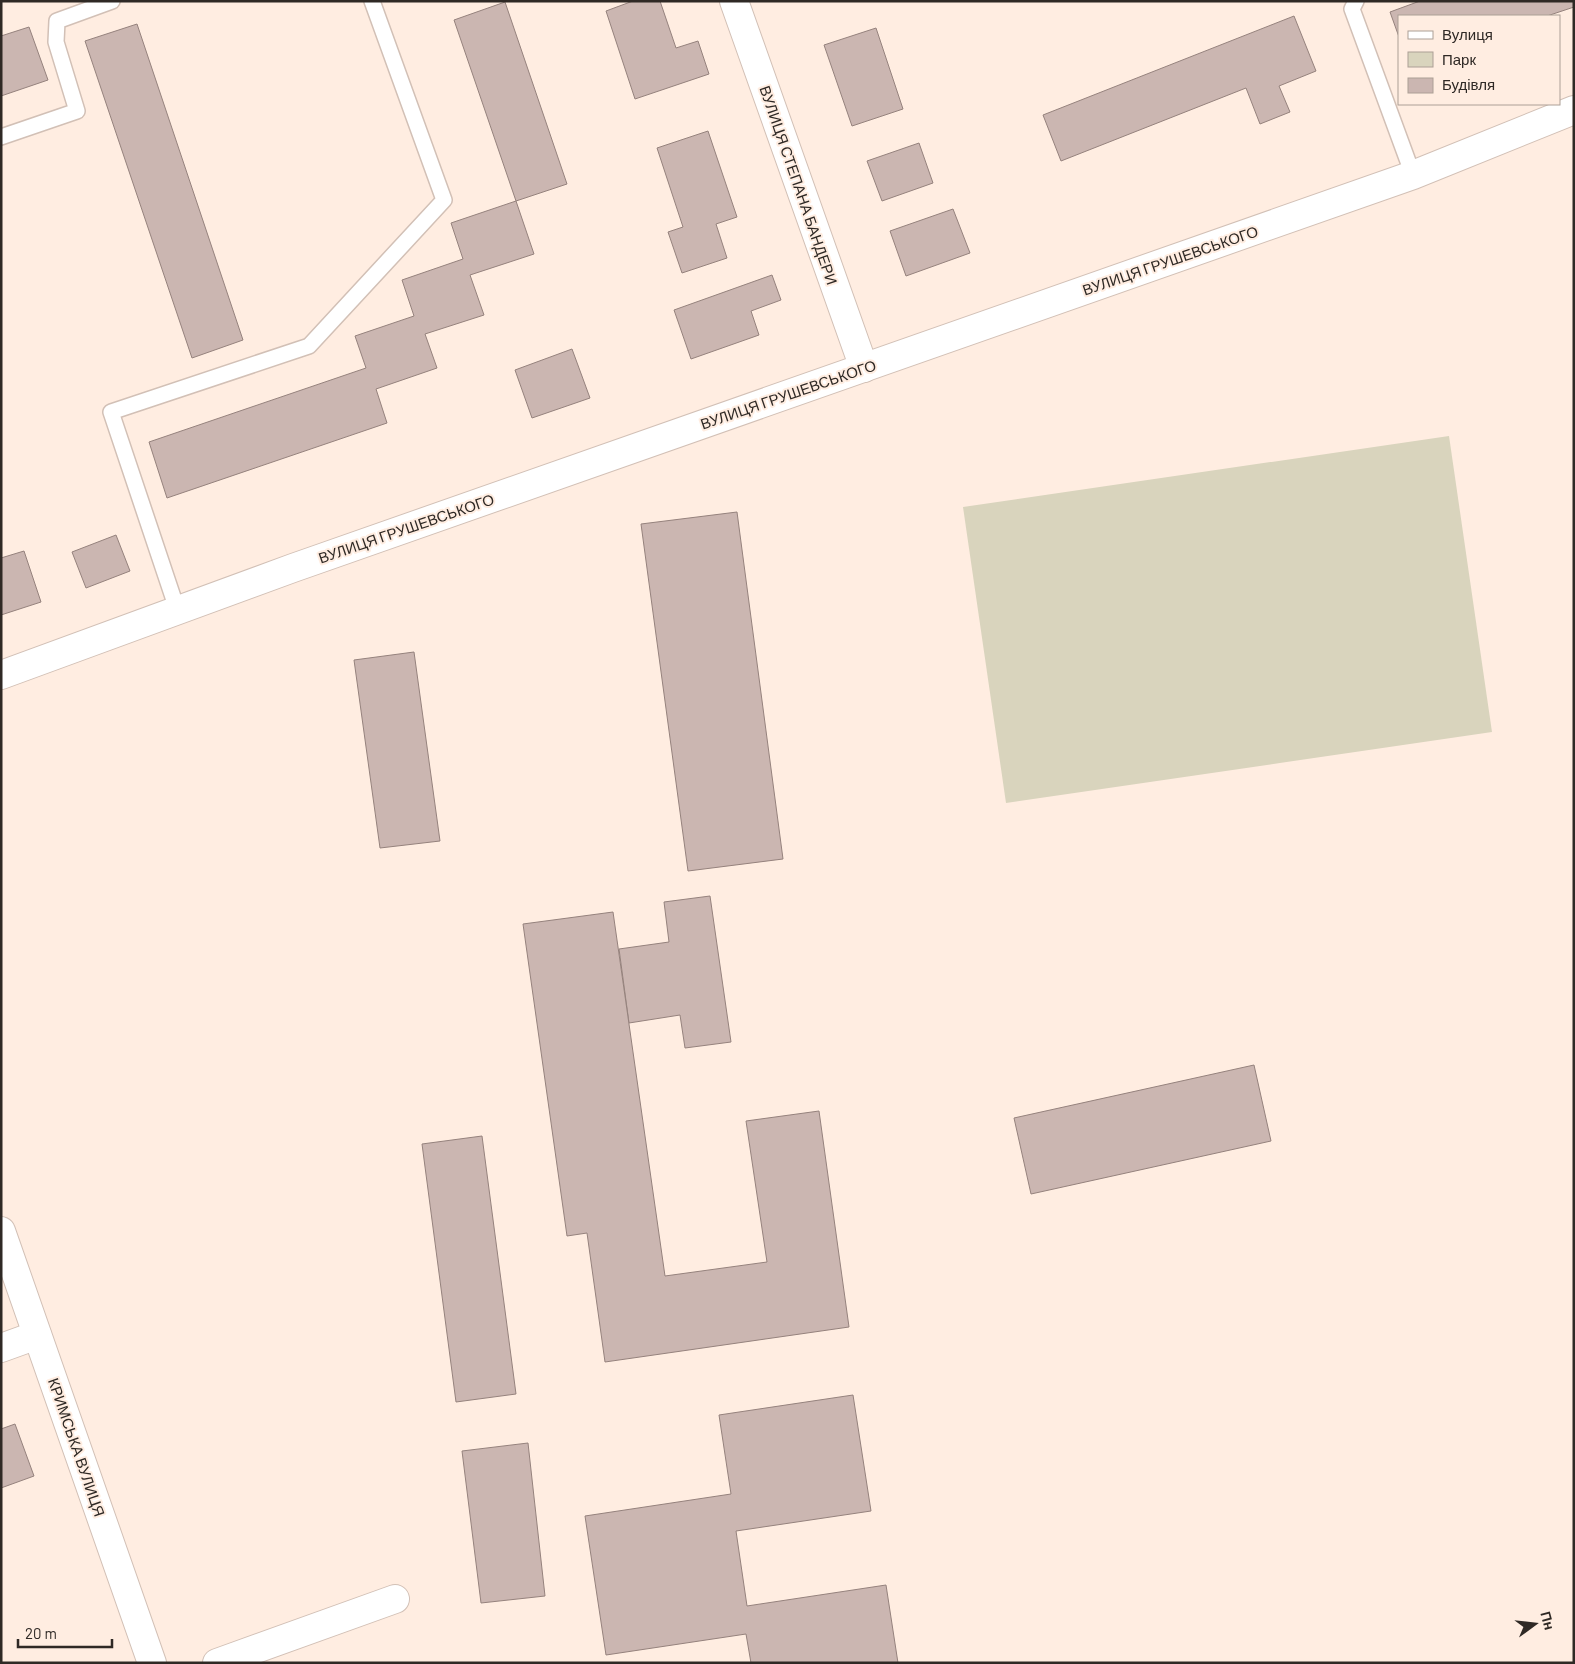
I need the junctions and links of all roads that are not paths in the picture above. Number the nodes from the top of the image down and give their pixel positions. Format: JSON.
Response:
{"nodes":[{"id":1,"x":112,"y":1,"type":"edge"},
{"id":2,"x":372,"y":1,"type":"edge"},
{"id":3,"x":734,"y":1,"type":"edge"},
{"id":4,"x":1356,"y":1,"type":"edge"},
{"id":5,"x":1574,"y":110,"type":"edge"},
{"id":6,"x":1,"y":138,"type":"edge"},
{"id":7,"x":1413,"y":175,"type":"junction"},
{"id":8,"x":864,"y":368,"type":"junction"},
{"id":9,"x":177,"y":609,"type":"junction"},
{"id":10,"x":1,"y":675,"type":"edge"},
{"id":11,"x":1,"y":1231,"type":"edge"},
{"id":12,"x":37,"y":1335,"type":"junction"},
{"id":13,"x":1,"y":1348,"type":"edge"},
{"id":14,"x":395,"y":1599,"type":"dead end"},
{"id":15,"x":152,"y":1663,"type":"edge"},
{"id":16,"x":217,"y":1663,"type":"edge"}],
"edges":[{"from":1,"to":6,"type":"lane"},
{"from":2,"to":9,"type":"lane"},
{"from":3,"to":8,"type":"street","name":"ВУЛИЦЯ СТЕПАНА БАНДЕРИ"},
{"from":4,"to":7,"type":"lane"},
{"from":5,"to":7,"type":"street","name":"ВУЛИЦЯ ГРУШЕВСЬКОГО"},
{"from":7,"to":8,"type":"street","name":"ВУЛИЦЯ ГРУШЕВСЬКОГО"},
{"from":8,"to":9,"type":"street","name":"ВУЛИЦЯ ГРУШЕВСЬКОГО"},
{"from":9,"to":10,"type":"street","name":"ВУЛИЦЯ ГРУШЕВСЬКОГО"},
{"from":11,"to":12,"type":"street","name":"КРИМСЬКА ВУЛИЦЯ"},
{"from":12,"to":13,"type":"street"},
{"from":12,"to":15,"type":"street","name":"КРИМСЬКА ВУЛИЦЯ"},
{"from":14,"to":16,"type":"street"}]}
